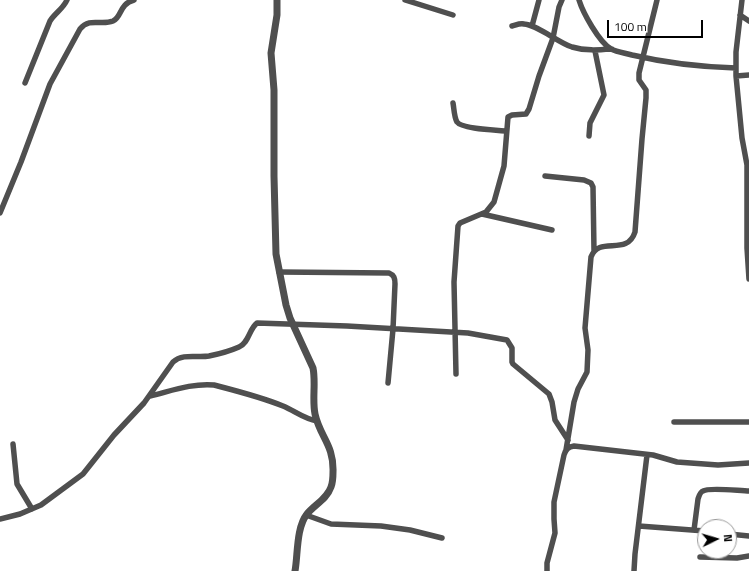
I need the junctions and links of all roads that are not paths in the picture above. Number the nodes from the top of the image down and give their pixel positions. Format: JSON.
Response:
{"nodes":[{"id":1,"x":66,"y":0,"type":"edge"},
{"id":2,"x":134,"y":0,"type":"edge"},
{"id":3,"x":277,"y":0,"type":"edge"},
{"id":4,"x":405,"y":0,"type":"edge"},
{"id":5,"x":539,"y":0,"type":"edge"},
{"id":6,"x":579,"y":0,"type":"edge"},
{"id":7,"x":657,"y":0,"type":"edge"},
{"id":8,"x":742,"y":0,"type":"edge"},
{"id":9,"x":559,"y":1,"type":"edge"},
{"id":10,"x":453,"y":15,"type":"dead end"},
{"id":11,"x":740,"y":15,"type":"junction"},
{"id":12,"x":749,"y":21,"type":"edge"},
{"id":13,"x":512,"y":26,"type":"dead end"},
{"id":14,"x":532,"y":26,"type":"junction"},
{"id":15,"x":553,"y":38,"type":"junction"},
{"id":16,"x":612,"y":49,"type":"junction"},
{"id":17,"x":595,"y":51,"type":"junction"},
{"id":18,"x":643,"y":57,"type":"junction"},
{"id":19,"x":736,"y":68,"type":"junction"},
{"id":20,"x":749,"y":75,"type":"edge"},
{"id":21,"x":736,"y":76,"type":"junction"},
{"id":22,"x":25,"y":83,"type":"dead end"},
{"id":23,"x":453,"y":103,"type":"dead end"},
{"id":24,"x":506,"y":131,"type":"junction"},
{"id":25,"x":589,"y":136,"type":"dead end"},
{"id":26,"x":545,"y":176,"type":"dead end"},
{"id":27,"x":0,"y":213,"type":"edge"},
{"id":28,"x":482,"y":214,"type":"junction"},
{"id":29,"x":552,"y":230,"type":"dead end"},
{"id":30,"x":748,"y":233,"type":"edge"},
{"id":31,"x":594,"y":251,"type":"junction"},
{"id":32,"x":279,"y":272,"type":"junction"},
{"id":33,"x":749,"y":279,"type":"edge"},
{"id":34,"x":292,"y":325,"type":"junction"},
{"id":35,"x":393,"y":329,"type":"junction"},
{"id":36,"x":455,"y":332,"type":"junction"},
{"id":37,"x":456,"y":374,"type":"dead end"},
{"id":38,"x":388,"y":383,"type":"dead end"},
{"id":39,"x":149,"y":396,"type":"junction"},
{"id":40,"x":317,"y":421,"type":"junction"},
{"id":41,"x":674,"y":422,"type":"dead end"},
{"id":42,"x":749,"y":422,"type":"edge"},
{"id":43,"x":568,"y":440,"type":"junction"},
{"id":44,"x":13,"y":444,"type":"dead end"},
{"id":45,"x":566,"y":450,"type":"junction"},
{"id":46,"x":647,"y":455,"type":"junction"},
{"id":47,"x":749,"y":463,"type":"edge"},
{"id":48,"x":749,"y":491,"type":"edge"},
{"id":49,"x":32,"y":509,"type":"junction"},
{"id":50,"x":306,"y":515,"type":"junction"},
{"id":51,"x":0,"y":519,"type":"edge"},
{"id":52,"x":639,"y":526,"type":"junction"},
{"id":53,"x":694,"y":530,"type":"junction"},
{"id":54,"x":697,"y":530,"type":"edge"},
{"id":55,"x":737,"y":535,"type":"edge"},
{"id":56,"x":749,"y":536,"type":"edge"},
{"id":57,"x":442,"y":538,"type":"dead end"},
{"id":58,"x":749,"y":556,"type":"edge"},
{"id":59,"x":737,"y":558,"type":"edge"},
{"id":60,"x":295,"y":571,"type":"edge"},
{"id":61,"x":547,"y":571,"type":"edge"},
{"id":62,"x":634,"y":571,"type":"edge"}],
"edges":[{"from":1,"to":22,"type":"street"},
{"from":2,"to":27,"type":"street"},
{"from":3,"to":32,"type":"street"},
{"from":4,"to":10,"type":"street"},
{"from":5,"to":14,"type":"street"},
{"from":6,"to":16,"type":"street"},
{"from":7,"to":18,"type":"street"},
{"from":8,"to":11,"type":"street"},
{"from":9,"to":15,"type":"street"},
{"from":11,"to":12,"type":"street"},
{"from":11,"to":19,"type":"street"},
{"from":13,"to":14,"type":"street"},
{"from":14,"to":15,"type":"street"},
{"from":15,"to":17,"type":"street"},
{"from":15,"to":24,"type":"street"},
{"from":16,"to":17,"type":"street"},
{"from":16,"to":18,"type":"street"},
{"from":17,"to":25,"type":"street"},
{"from":18,"to":19,"type":"street"},
{"from":18,"to":31,"type":"street"},
{"from":19,"to":21,"type":"street"},
{"from":20,"to":21,"type":"street"},
{"from":21,"to":30,"type":"street"},
{"from":23,"to":24,"type":"street"},
{"from":24,"to":28,"type":"street"},
{"from":26,"to":31,"type":"street"},
{"from":28,"to":29,"type":"street"},
{"from":28,"to":36,"type":"street"},
{"from":30,"to":33,"type":"street"},
{"from":31,"to":43,"type":"street"},
{"from":32,"to":34,"type":"street"},
{"from":32,"to":35,"type":"street"},
{"from":34,"to":35,"type":"street"},
{"from":34,"to":39,"type":"street"},
{"from":34,"to":40,"type":"street"},
{"from":35,"to":36,"type":"street"},
{"from":35,"to":38,"type":"street"},
{"from":36,"to":37,"type":"street"},
{"from":36,"to":43,"type":"street"},
{"from":39,"to":40,"type":"street"},
{"from":39,"to":49,"type":"street"},
{"from":40,"to":50,"type":"street"},
{"from":41,"to":42,"type":"street"},
{"from":43,"to":45,"type":"street"},
{"from":44,"to":49,"type":"street"},
{"from":45,"to":46,"type":"street"},
{"from":45,"to":61,"type":"street"},
{"from":46,"to":47,"type":"street"},
{"from":46,"to":52,"type":"street"},
{"from":48,"to":53,"type":"street"},
{"from":49,"to":51,"type":"street"},
{"from":50,"to":57,"type":"street"},
{"from":50,"to":60,"type":"street"},
{"from":52,"to":53,"type":"street"},
{"from":52,"to":62,"type":"street"},
{"from":53,"to":54,"type":"street"},
{"from":55,"to":56,"type":"street"},
{"from":58,"to":59,"type":"street"}]}
